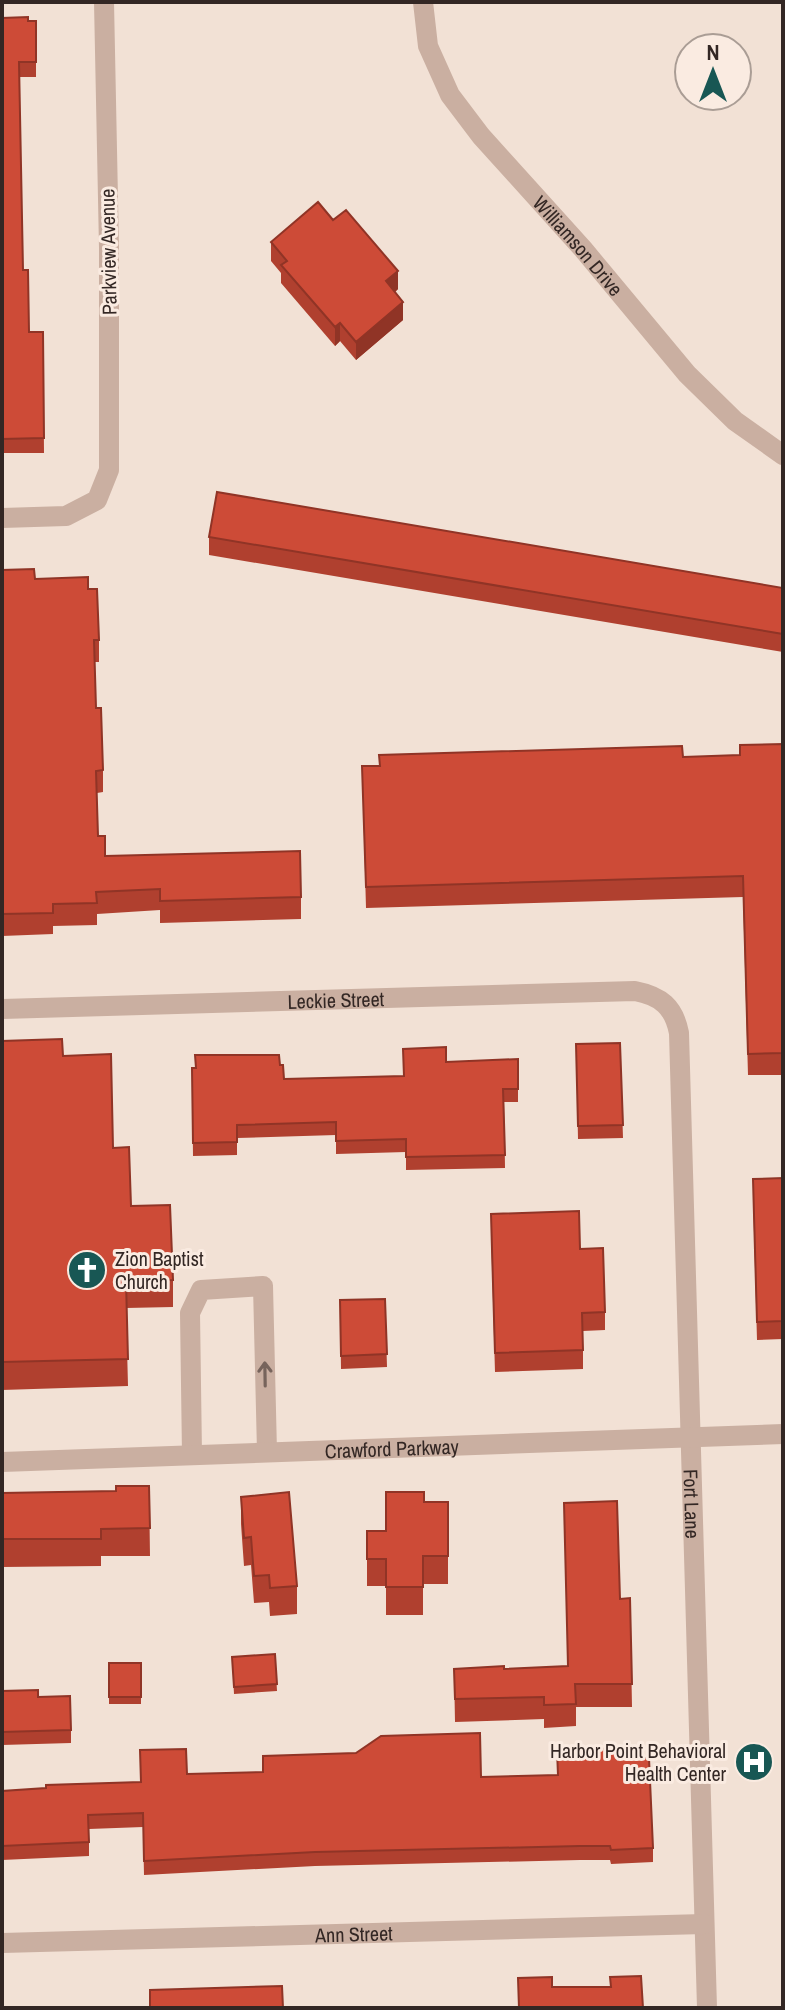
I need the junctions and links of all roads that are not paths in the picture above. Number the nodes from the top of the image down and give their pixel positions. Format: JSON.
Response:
{"nodes":[{"id":1,"x":104,"y":2,"type":"edge"},
{"id":2,"x":423,"y":2,"type":"edge"},
{"id":3,"x":783,"y":455,"type":"edge"},
{"id":4,"x":2,"y":518,"type":"edge"},
{"id":5,"x":666,"y":1003,"type":"joint"},
{"id":6,"x":2,"y":1009,"type":"edge"},
{"id":7,"x":783,"y":1434,"type":"edge"},
{"id":8,"x":691,"y":1437,"type":"junction"},
{"id":9,"x":267,"y":1452,"type":"junction"},
{"id":10,"x":192,"y":1455,"type":"junction"},
{"id":11,"x":2,"y":1462,"type":"edge"},
{"id":12,"x":704,"y":1924,"type":"junction"},
{"id":13,"x":2,"y":1943,"type":"edge"},
{"id":14,"x":707,"y":2008,"type":"edge"}],
"edges":[{"from":1,"to":4,"type":"street","name":"Parkview Avenue"},
{"from":2,"to":3,"type":"street","name":"Williamson Drive"},
{"from":5,"to":6,"type":"street","name":"Leckie Street"},
{"from":5,"to":8,"type":"street","name":"Fort Lane"},
{"from":7,"to":8,"type":"street","name":"Crawford Parkway"},
{"from":8,"to":9,"type":"street","name":"Crawford Parkway"},
{"from":8,"to":12,"type":"street","name":"Fort Lane"},
{"from":9,"to":10,"type":"street","name":"Crawford Parkway"},
{"from":9,"to":10,"type":"street","one_way":true},
{"from":10,"to":11,"type":"street","name":"Crawford Parkway"},
{"from":12,"to":13,"type":"street","name":"Ann Street"},
{"from":12,"to":14,"type":"street","name":"Fort Lane"}]}
